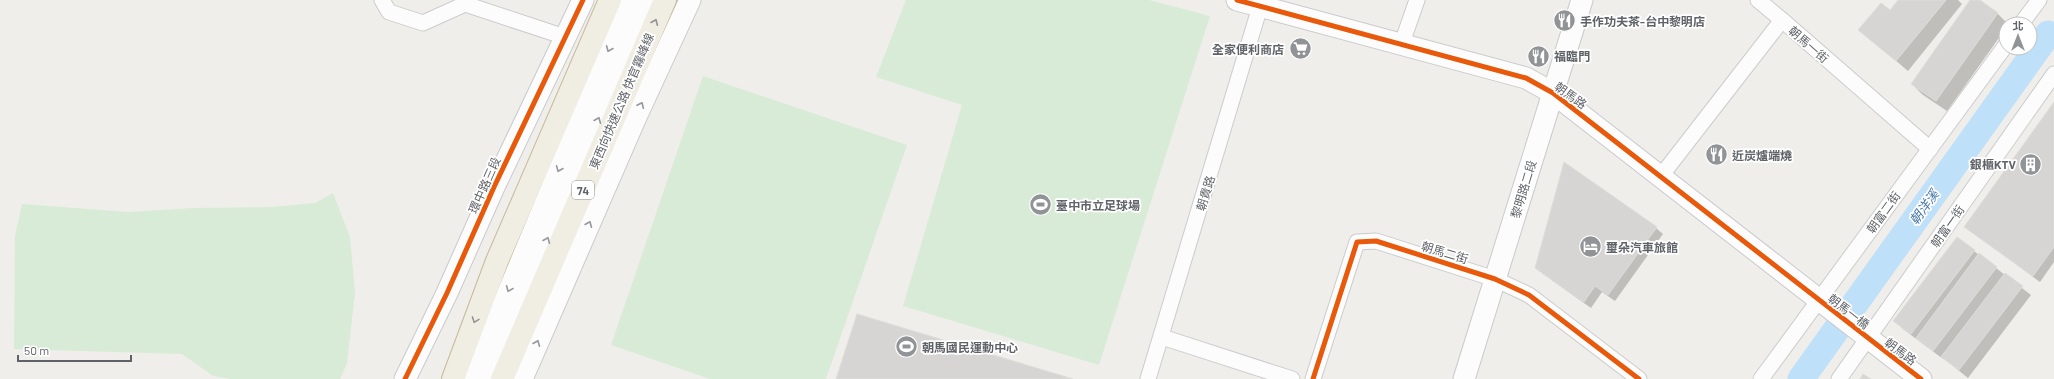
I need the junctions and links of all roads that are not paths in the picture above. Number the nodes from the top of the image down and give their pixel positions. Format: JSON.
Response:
{"nodes":[{"id":1,"x":382,"y":0,"type":"edge"},
{"id":2,"x":582,"y":0,"type":"edge"},
{"id":3,"x":610,"y":0,"type":"edge"},
{"id":4,"x":630,"y":0,"type":"edge"},
{"id":5,"x":649,"y":0,"type":"edge"},
{"id":6,"x":665,"y":0,"type":"edge"},
{"id":7,"x":690,"y":0,"type":"edge"},
{"id":8,"x":1237,"y":0,"type":"edge"},
{"id":9,"x":1417,"y":0,"type":"edge"},
{"id":10,"x":1582,"y":0,"type":"edge"},
{"id":11,"x":1758,"y":0,"type":"edge"},
{"id":12,"x":2039,"y":0,"type":"edge"},
{"id":13,"x":465,"y":2,"type":"edge"},
{"id":14,"x":1261,"y":3,"type":"edge"},
{"id":15,"x":2027,"y":16,"type":"edge"},
{"id":16,"x":1782,"y":20,"type":"junction"},
{"id":17,"x":565,"y":37,"type":"junction"},
{"id":18,"x":1402,"y":44,"type":"junction"},
{"id":19,"x":1998,"y":56,"type":"edge"},
{"id":20,"x":2054,"y":74,"type":"edge"},
{"id":21,"x":1553,"y":93,"type":"junction"},
{"id":22,"x":1930,"y":149,"type":"junction"},
{"id":23,"x":1661,"y":176,"type":"junction"},
{"id":24,"x":1495,"y":278,"type":"junction"},
{"id":25,"x":1819,"y":300,"type":"junction"},
{"id":26,"x":1162,"y":337,"type":"junction"},
{"id":27,"x":1868,"y":338,"type":"junction"},
{"id":28,"x":405,"y":379,"type":"edge"},
{"id":29,"x":453,"y":379,"type":"edge"},
{"id":30,"x":472,"y":379,"type":"edge"},
{"id":31,"x":488,"y":379,"type":"edge"},
{"id":32,"x":502,"y":379,"type":"edge"},
{"id":33,"x":522,"y":379,"type":"edge"},
{"id":34,"x":1148,"y":379,"type":"edge"},
{"id":35,"x":1292,"y":379,"type":"edge"},
{"id":36,"x":1313,"y":379,"type":"edge"},
{"id":37,"x":1464,"y":379,"type":"edge"},
{"id":38,"x":1639,"y":379,"type":"edge"},
{"id":39,"x":1761,"y":379,"type":"edge"},
{"id":40,"x":1839,"y":379,"type":"edge"},
{"id":41,"x":1921,"y":379,"type":"edge"}],
"edges":[{"from":1,"to":13,"type":"street"},
{"from":2,"to":17,"type":"street","name":"環中路三段"},
{"from":3,"to":29,"type":"highway","one_way":true},
{"from":4,"to":30,"type":"street","one_way":true},
{"from":31,"to":5,"type":"street","one_way":true},
{"from":32,"to":6,"type":"highway","name":"東西向快速公路 快官霧峰線","number":"74","one_way":true},
{"from":33,"to":7,"type":"street","one_way":true},
{"from":8,"to":14,"type":"street","name":"朝馬路"},
{"from":9,"to":18,"type":"street"},
{"from":10,"to":21,"type":"street","name":"黎明路二段"},
{"from":11,"to":16,"type":"street"},
{"from":12,"to":15,"type":"street"},
{"from":13,"to":17,"type":"street"},
{"from":14,"to":18,"type":"street","name":"朝馬路"},
{"from":14,"to":26,"type":"street","name":"朝貴路"},
{"from":16,"to":22,"type":"street","name":"朝馬一街"},
{"from":16,"to":23,"type":"street","name":"朝馬一街"},
{"from":17,"to":28,"type":"street","name":"環中路三段"},
{"from":18,"to":21,"type":"street","name":"朝馬路"},
{"from":19,"to":22,"type":"street","name":"朝富二街"},
{"from":20,"to":27,"type":"street","name":"朝富一街"},
{"from":21,"to":23,"type":"street","name":"朝馬路"},
{"from":21,"to":24,"type":"street","name":"黎明路二段"},
{"from":22,"to":25,"type":"street","name":"朝富二街"},
{"from":23,"to":25,"type":"street","name":"朝馬路"},
{"from":24,"to":36,"type":"street","name":"朝馬二街"},
{"from":24,"to":37,"type":"street","name":"黎明路二段"},
{"from":24,"to":38,"type":"street","name":"朝馬二街"},
{"from":25,"to":27,"type":"street","name":"朝馬一橋"},
{"from":25,"to":39,"type":"street","name":"朝富二街"},
{"from":26,"to":34,"type":"street","name":"朝貴路"},
{"from":26,"to":35,"type":"street"},
{"from":27,"to":40,"type":"street","name":"朝富一街"},
{"from":27,"to":41,"type":"street","name":"朝馬路"}]}
